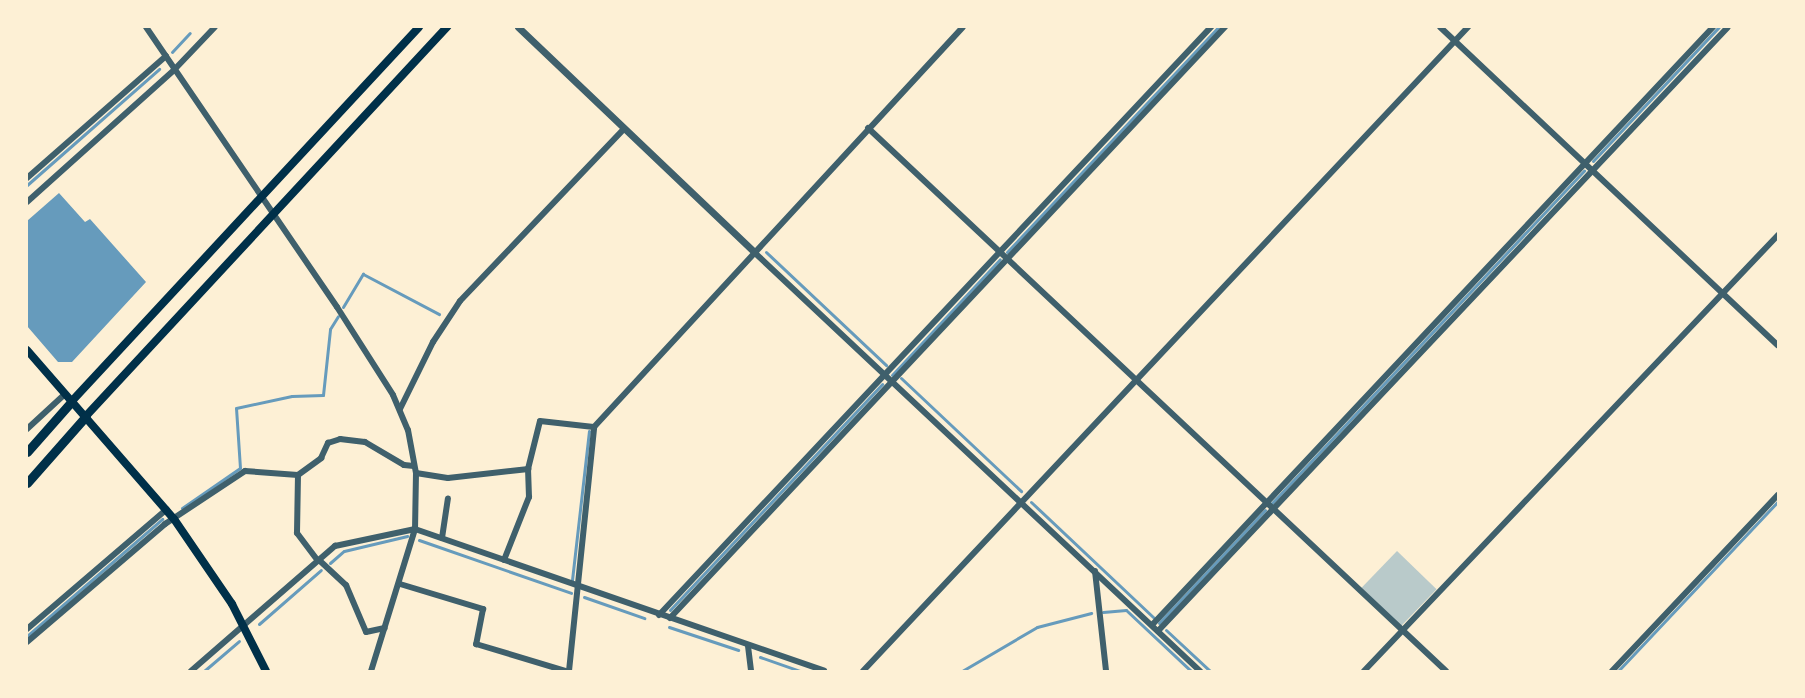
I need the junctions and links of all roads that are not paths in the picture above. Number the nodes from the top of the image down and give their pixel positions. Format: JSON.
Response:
{"nodes":[{"id":1,"x":146,"y":27,"type":"edge"},
{"id":2,"x":215,"y":27,"type":"edge"},
{"id":3,"x":419,"y":27,"type":"edge"},
{"id":4,"x":447,"y":27,"type":"edge"},
{"id":5,"x":518,"y":27,"type":"edge"},
{"id":6,"x":963,"y":27,"type":"edge"},
{"id":7,"x":1211,"y":27,"type":"edge"},
{"id":8,"x":1225,"y":27,"type":"edge"},
{"id":9,"x":1440,"y":27,"type":"edge"},
{"id":10,"x":1468,"y":27,"type":"edge"},
{"id":11,"x":1713,"y":27,"type":"edge"},
{"id":12,"x":1728,"y":27,"type":"edge"},
{"id":13,"x":1455,"y":41,"type":"junction"},
{"id":14,"x":166,"y":56,"type":"junction"},
{"id":15,"x":174,"y":70,"type":"junction"},
{"id":16,"x":868,"y":128,"type":"junction"},
{"id":17,"x":622,"y":131,"type":"junction"},
{"id":18,"x":1585,"y":164,"type":"junction"},
{"id":19,"x":1592,"y":171,"type":"junction"},
{"id":20,"x":27,"y":178,"type":"edge"},
{"id":21,"x":261,"y":196,"type":"junction"},
{"id":22,"x":27,"y":202,"type":"edge"},
{"id":23,"x":273,"y":214,"type":"junction"},
{"id":24,"x":1778,"y":235,"type":"edge"},
{"id":25,"x":1000,"y":251,"type":"junction"},
{"id":26,"x":755,"y":253,"type":"junction"},
{"id":27,"x":1008,"y":258,"type":"junction"},
{"id":28,"x":1723,"y":294,"type":"junction"},
{"id":29,"x":1778,"y":345,"type":"edge"},
{"id":30,"x":27,"y":350,"type":"edge"},
{"id":31,"x":884,"y":374,"type":"junction"},
{"id":32,"x":892,"y":381,"type":"junction"},
{"id":33,"x":1137,"y":381,"type":"junction"},
{"id":34,"x":65,"y":394,"type":"junction"},
{"id":35,"x":72,"y":401,"type":"junction"},
{"id":36,"x":400,"y":409,"type":"junction"},
{"id":37,"x":86,"y":416,"type":"junction"},
{"id":38,"x":594,"y":427,"type":"junction"},
{"id":39,"x":27,"y":429,"type":"edge"},
{"id":40,"x":27,"y":452,"type":"edge"},
{"id":41,"x":415,"y":469,"type":"junction"},
{"id":42,"x":528,"y":469,"type":"junction"},
{"id":43,"x":298,"y":474,"type":"junction"},
{"id":44,"x":27,"y":483,"type":"edge"},
{"id":45,"x":1778,"y":495,"type":"edge"},
{"id":46,"x":448,"y":498,"type":"dead end"},
{"id":47,"x":1022,"y":501,"type":"junction"},
{"id":48,"x":1267,"y":502,"type":"junction"},
{"id":49,"x":167,"y":509,"type":"junction"},
{"id":50,"x":1273,"y":509,"type":"junction"},
{"id":51,"x":174,"y":519,"type":"junction"},
{"id":52,"x":415,"y":529,"type":"junction"},
{"id":53,"x":442,"y":538,"type":"junction"},
{"id":54,"x":504,"y":560,"type":"junction"},
{"id":55,"x":318,"y":561,"type":"junction"},
{"id":56,"x":1095,"y":571,"type":"junction"},
{"id":57,"x":400,"y":584,"type":"junction"},
{"id":58,"x":579,"y":586,"type":"junction"},
{"id":59,"x":659,"y":615,"type":"junction"},
{"id":60,"x":670,"y":618,"type":"junction"},
{"id":61,"x":244,"y":624,"type":"junction"},
{"id":62,"x":1152,"y":625,"type":"junction"},
{"id":63,"x":385,"y":628,"type":"junction"},
{"id":64,"x":27,"y":629,"type":"edge"},
{"id":65,"x":1402,"y":630,"type":"junction"},
{"id":66,"x":1158,"y":631,"type":"junction"},
{"id":67,"x":27,"y":642,"type":"edge"},
{"id":68,"x":748,"y":646,"type":"junction"},
{"id":69,"x":191,"y":671,"type":"edge"},
{"id":70,"x":266,"y":671,"type":"edge"},
{"id":71,"x":371,"y":671,"type":"edge"},
{"id":72,"x":567,"y":671,"type":"edge"},
{"id":73,"x":751,"y":671,"type":"edge"},
{"id":74,"x":824,"y":671,"type":"edge"},
{"id":75,"x":863,"y":671,"type":"edge"},
{"id":76,"x":1106,"y":671,"type":"edge"},
{"id":77,"x":1200,"y":671,"type":"edge"},
{"id":78,"x":1364,"y":671,"type":"edge"},
{"id":79,"x":1446,"y":671,"type":"edge"},
{"id":80,"x":1612,"y":671,"type":"edge"}],
"edges":[{"from":1,"to":14,"type":"street"},
{"from":2,"to":15,"type":"street"},
{"from":3,"to":21,"type":"main road"},
{"from":4,"to":23,"type":"main road"},
{"from":5,"to":17,"type":"street"},
{"from":6,"to":16,"type":"street"},
{"from":7,"to":25,"type":"street"},
{"from":8,"to":27,"type":"street"},
{"from":9,"to":13,"type":"street"},
{"from":10,"to":13,"type":"street"},
{"from":11,"to":18,"type":"street"},
{"from":12,"to":19,"type":"street"},
{"from":13,"to":18,"type":"street"},
{"from":13,"to":33,"type":"street"},
{"from":14,"to":15,"type":"street"},
{"from":14,"to":20,"type":"street"},
{"from":15,"to":21,"type":"street"},
{"from":15,"to":22,"type":"street"},
{"from":16,"to":25,"type":"street"},
{"from":16,"to":26,"type":"street"},
{"from":17,"to":26,"type":"street"},
{"from":17,"to":36,"type":"street"},
{"from":18,"to":19,"type":"street"},
{"from":18,"to":48,"type":"street"},
{"from":19,"to":28,"type":"street"},
{"from":19,"to":50,"type":"street"},
{"from":21,"to":23,"type":"street"},
{"from":21,"to":35,"type":"main road"},
{"from":23,"to":36,"type":"street"},
{"from":23,"to":37,"type":"main road"},
{"from":24,"to":28,"type":"street"},
{"from":25,"to":27,"type":"street"},
{"from":25,"to":31,"type":"street"},
{"from":26,"to":31,"type":"street"},
{"from":26,"to":38,"type":"street"},
{"from":27,"to":32,"type":"street"},
{"from":27,"to":33,"type":"street"},
{"from":28,"to":29,"type":"street"},
{"from":28,"to":65,"type":"street"},
{"from":30,"to":34,"type":"main road"},
{"from":31,"to":32,"type":"street"},
{"from":31,"to":59,"type":"street"},
{"from":32,"to":47,"type":"street"},
{"from":32,"to":60,"type":"street"},
{"from":33,"to":47,"type":"street"},
{"from":33,"to":48,"type":"street"},
{"from":34,"to":35,"type":"main road"},
{"from":34,"to":39,"type":"street"},
{"from":35,"to":37,"type":"main road"},
{"from":35,"to":40,"type":"main road"},
{"from":36,"to":41,"type":"street"},
{"from":37,"to":44,"type":"main road"},
{"from":37,"to":49,"type":"main road"},
{"from":38,"to":42,"type":"street"},
{"from":38,"to":58,"type":"street"},
{"from":41,"to":42,"type":"street"},
{"from":41,"to":43,"type":"street"},
{"from":41,"to":52,"type":"street"},
{"from":42,"to":54,"type":"street"},
{"from":43,"to":51,"type":"street"},
{"from":43,"to":55,"type":"street"},
{"from":45,"to":80,"type":"street"},
{"from":46,"to":53,"type":"street"},
{"from":47,"to":56,"type":"street"},
{"from":47,"to":75,"type":"street"},
{"from":48,"to":50,"type":"street"},
{"from":48,"to":62,"type":"street"},
{"from":49,"to":51,"type":"main road"},
{"from":49,"to":64,"type":"street"},
{"from":50,"to":65,"type":"street"},
{"from":50,"to":66,"type":"street"},
{"from":51,"to":61,"type":"main road"},
{"from":51,"to":67,"type":"street"},
{"from":52,"to":53,"type":"street"},
{"from":52,"to":55,"type":"street"},
{"from":52,"to":57,"type":"street"},
{"from":53,"to":54,"type":"street"},
{"from":54,"to":58,"type":"street"},
{"from":55,"to":61,"type":"street"},
{"from":55,"to":63,"type":"street"},
{"from":56,"to":62,"type":"street"},
{"from":56,"to":76,"type":"street"},
{"from":57,"to":63,"type":"street"},
{"from":57,"to":72,"type":"street"},
{"from":58,"to":59,"type":"street"},
{"from":58,"to":72,"type":"street"},
{"from":59,"to":60,"type":"street"},
{"from":60,"to":68,"type":"street"},
{"from":61,"to":69,"type":"street"},
{"from":61,"to":70,"type":"main road"},
{"from":62,"to":66,"type":"street"},
{"from":63,"to":71,"type":"street"},
{"from":65,"to":78,"type":"street"},
{"from":65,"to":79,"type":"street"},
{"from":66,"to":77,"type":"street"},
{"from":68,"to":73,"type":"street"},
{"from":68,"to":74,"type":"street"}]}
